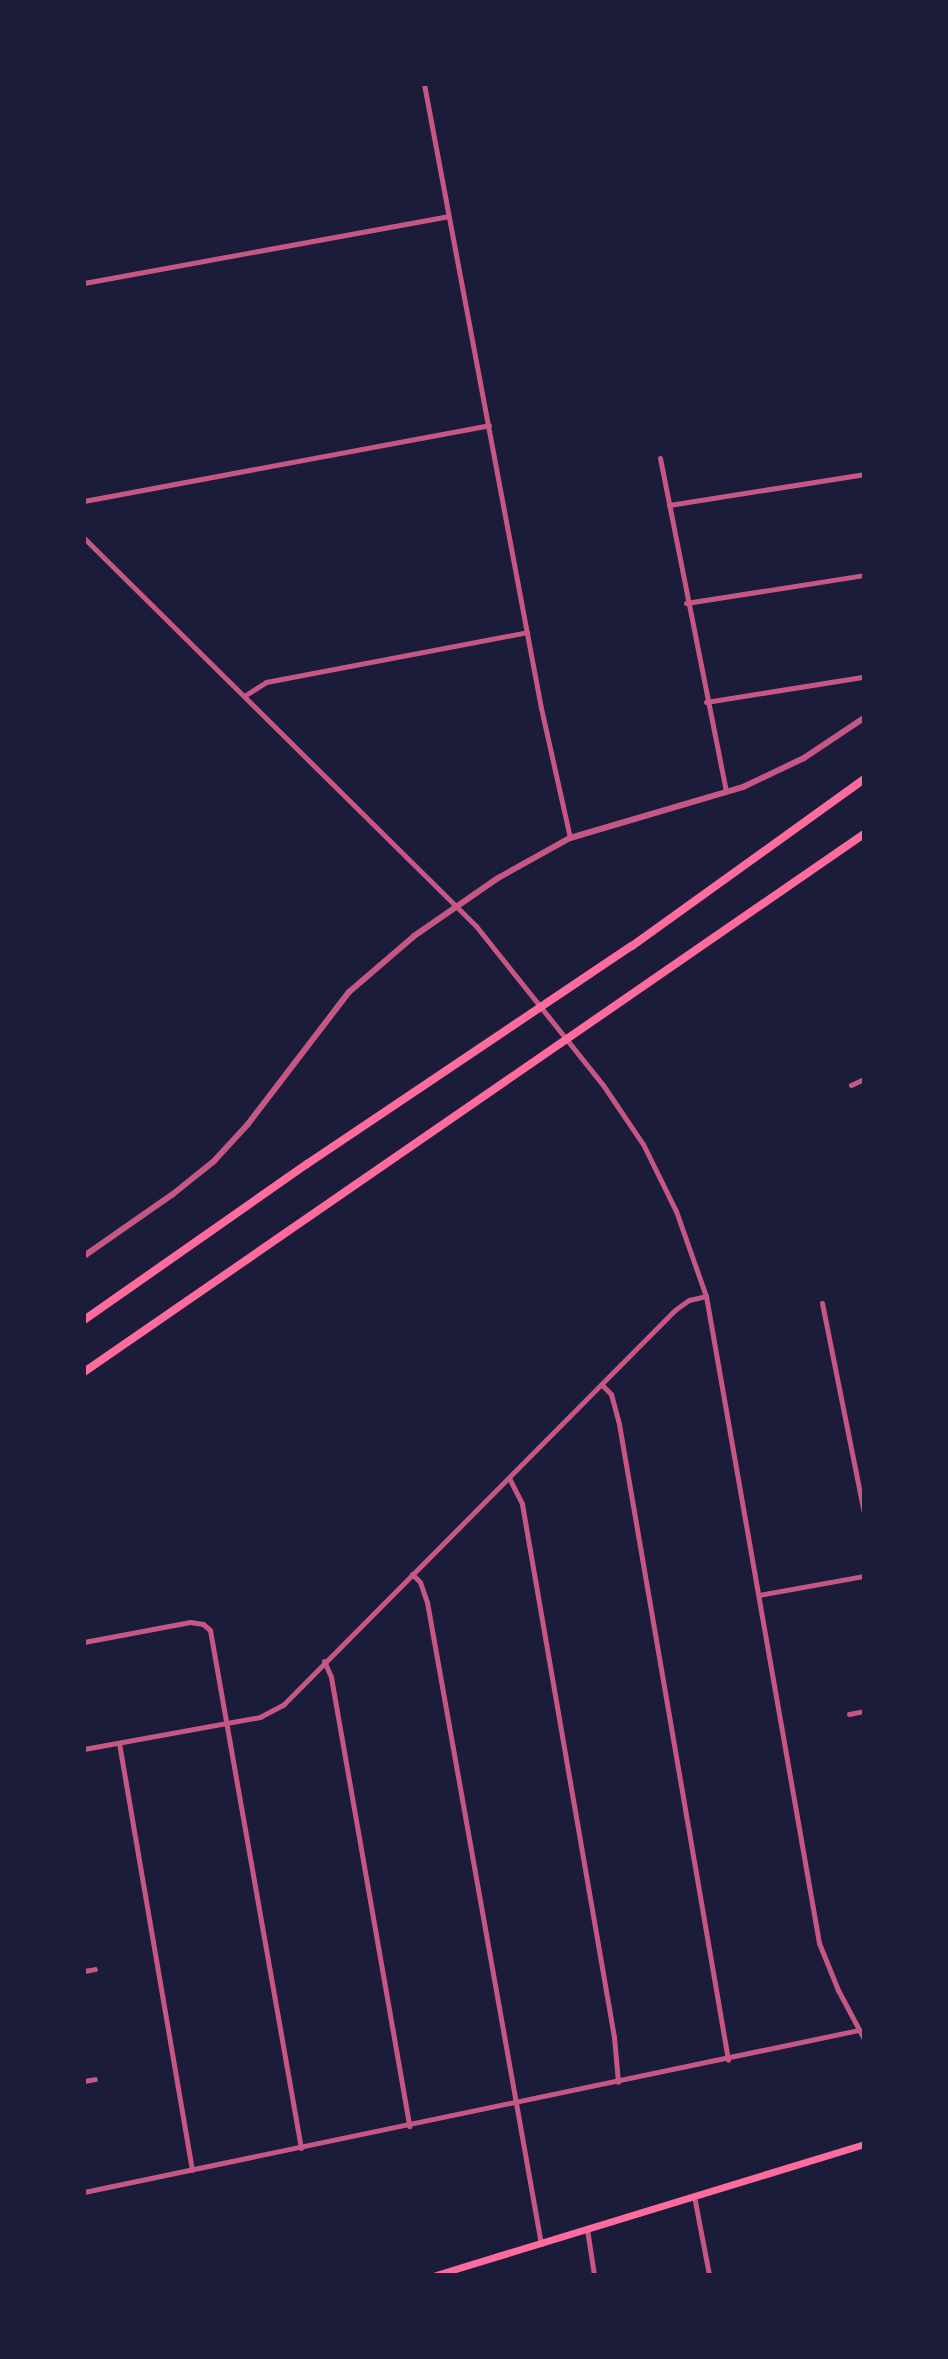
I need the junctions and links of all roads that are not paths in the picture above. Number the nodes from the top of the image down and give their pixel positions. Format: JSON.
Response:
{"nodes":[{"id":1,"x":424,"y":84,"type":"edge"},
{"id":2,"x":448,"y":216,"type":"junction"},
{"id":3,"x":84,"y":283,"type":"edge"},
{"id":4,"x":489,"y":425,"type":"junction"},
{"id":5,"x":660,"y":458,"type":"dead end"},
{"id":6,"x":864,"y":474,"type":"edge"},
{"id":7,"x":84,"y":501,"type":"edge"},
{"id":8,"x":669,"y":505,"type":"junction"},
{"id":9,"x":84,"y":538,"type":"edge"},
{"id":10,"x":864,"y":575,"type":"edge"},
{"id":11,"x":686,"y":603,"type":"junction"},
{"id":12,"x":527,"y":632,"type":"junction"},
{"id":13,"x":862,"y":677,"type":"dead end"},
{"id":14,"x":244,"y":696,"type":"junction"},
{"id":15,"x":706,"y":702,"type":"junction"},
{"id":16,"x":864,"y":718,"type":"edge"},
{"id":17,"x":864,"y":779,"type":"edge"},
{"id":18,"x":726,"y":792,"type":"junction"},
{"id":19,"x":864,"y":834,"type":"edge"},
{"id":20,"x":570,"y":838,"type":"junction"},
{"id":21,"x":456,"y":908,"type":"junction"},
{"id":22,"x":864,"y":1079,"type":"edge"},
{"id":23,"x":851,"y":1085,"type":"dead end"},
{"id":24,"x":84,"y":1256,"type":"edge"},
{"id":25,"x":706,"y":1296,"type":"junction"},
{"id":26,"x":822,"y":1303,"type":"dead end"},
{"id":27,"x":84,"y":1320,"type":"edge"},
{"id":28,"x":84,"y":1372,"type":"edge"},
{"id":29,"x":602,"y":1385,"type":"junction"},
{"id":30,"x":509,"y":1478,"type":"junction"},
{"id":31,"x":864,"y":1514,"type":"edge"},
{"id":32,"x":412,"y":1574,"type":"junction"},
{"id":33,"x":864,"y":1576,"type":"edge"},
{"id":34,"x":759,"y":1595,"type":"junction"},
{"id":35,"x":84,"y":1642,"type":"edge"},
{"id":36,"x":324,"y":1661,"type":"junction"},
{"id":37,"x":864,"y":1711,"type":"edge"},
{"id":38,"x":849,"y":1714,"type":"dead end"},
{"id":39,"x":228,"y":1723,"type":"junction"},
{"id":40,"x":119,"y":1743,"type":"junction"},
{"id":41,"x":84,"y":1749,"type":"edge"},
{"id":42,"x":95,"y":1969,"type":"dead end"},
{"id":43,"x":84,"y":1971,"type":"edge"},
{"id":44,"x":859,"y":2030,"type":"junction"},
{"id":45,"x":864,"y":2039,"type":"edge"},
{"id":46,"x":728,"y":2060,"type":"junction"},
{"id":47,"x":95,"y":2079,"type":"dead end"},
{"id":48,"x":84,"y":2081,"type":"edge"},
{"id":49,"x":618,"y":2082,"type":"junction"},
{"id":50,"x":515,"y":2104,"type":"junction"},
{"id":51,"x":409,"y":2126,"type":"junction"},
{"id":52,"x":864,"y":2144,"type":"edge"},
{"id":53,"x":301,"y":2148,"type":"junction"},
{"id":54,"x":192,"y":2170,"type":"junction"},
{"id":55,"x":84,"y":2192,"type":"edge"},
{"id":56,"x":694,"y":2196,"type":"junction"},
{"id":57,"x":587,"y":2229,"type":"junction"},
{"id":58,"x":541,"y":2244,"type":"junction"},
{"id":59,"x":436,"y":2275,"type":"edge"},
{"id":60,"x":594,"y":2275,"type":"edge"},
{"id":61,"x":709,"y":2275,"type":"edge"}],
"edges":[{"from":1,"to":2,"type":"street"},
{"from":2,"to":3,"type":"street"},
{"from":2,"to":4,"type":"street"},
{"from":4,"to":7,"type":"street"},
{"from":4,"to":12,"type":"street"},
{"from":5,"to":8,"type":"street"},
{"from":6,"to":8,"type":"street"},
{"from":8,"to":11,"type":"street"},
{"from":9,"to":14,"type":"street"},
{"from":10,"to":11,"type":"street"},
{"from":11,"to":15,"type":"street"},
{"from":12,"to":14,"type":"street"},
{"from":12,"to":20,"type":"street"},
{"from":13,"to":15,"type":"street"},
{"from":14,"to":21,"type":"street"},
{"from":15,"to":18,"type":"street"},
{"from":16,"to":18,"type":"street"},
{"from":17,"to":27,"type":"highway"},
{"from":18,"to":20,"type":"street"},
{"from":19,"to":28,"type":"highway"},
{"from":20,"to":21,"type":"street"},
{"from":21,"to":24,"type":"street"},
{"from":21,"to":25,"type":"street"},
{"from":22,"to":23,"type":"street"},
{"from":25,"to":29,"type":"street"},
{"from":25,"to":34,"type":"street"},
{"from":26,"to":31,"type":"street"},
{"from":29,"to":30,"type":"street"},
{"from":29,"to":46,"type":"street"},
{"from":30,"to":32,"type":"street"},
{"from":30,"to":49,"type":"street"},
{"from":32,"to":36,"type":"street"},
{"from":32,"to":50,"type":"street"},
{"from":33,"to":34,"type":"street"},
{"from":34,"to":44,"type":"street"},
{"from":35,"to":39,"type":"street"},
{"from":36,"to":39,"type":"street"},
{"from":36,"to":51,"type":"street"},
{"from":37,"to":38,"type":"street"},
{"from":39,"to":40,"type":"street"},
{"from":39,"to":53,"type":"street"},
{"from":40,"to":41,"type":"street"},
{"from":40,"to":54,"type":"street"},
{"from":42,"to":43,"type":"street"},
{"from":44,"to":45,"type":"street"},
{"from":44,"to":46,"type":"street"},
{"from":46,"to":49,"type":"street"},
{"from":47,"to":48,"type":"street"},
{"from":49,"to":50,"type":"street"},
{"from":50,"to":51,"type":"street"},
{"from":50,"to":58,"type":"street"},
{"from":51,"to":53,"type":"street"},
{"from":52,"to":56,"type":"main road"},
{"from":53,"to":54,"type":"street"},
{"from":54,"to":55,"type":"street"},
{"from":56,"to":57,"type":"main road"},
{"from":56,"to":61,"type":"street"},
{"from":57,"to":58,"type":"main road"},
{"from":57,"to":60,"type":"street"},
{"from":58,"to":59,"type":"main road"}]}
